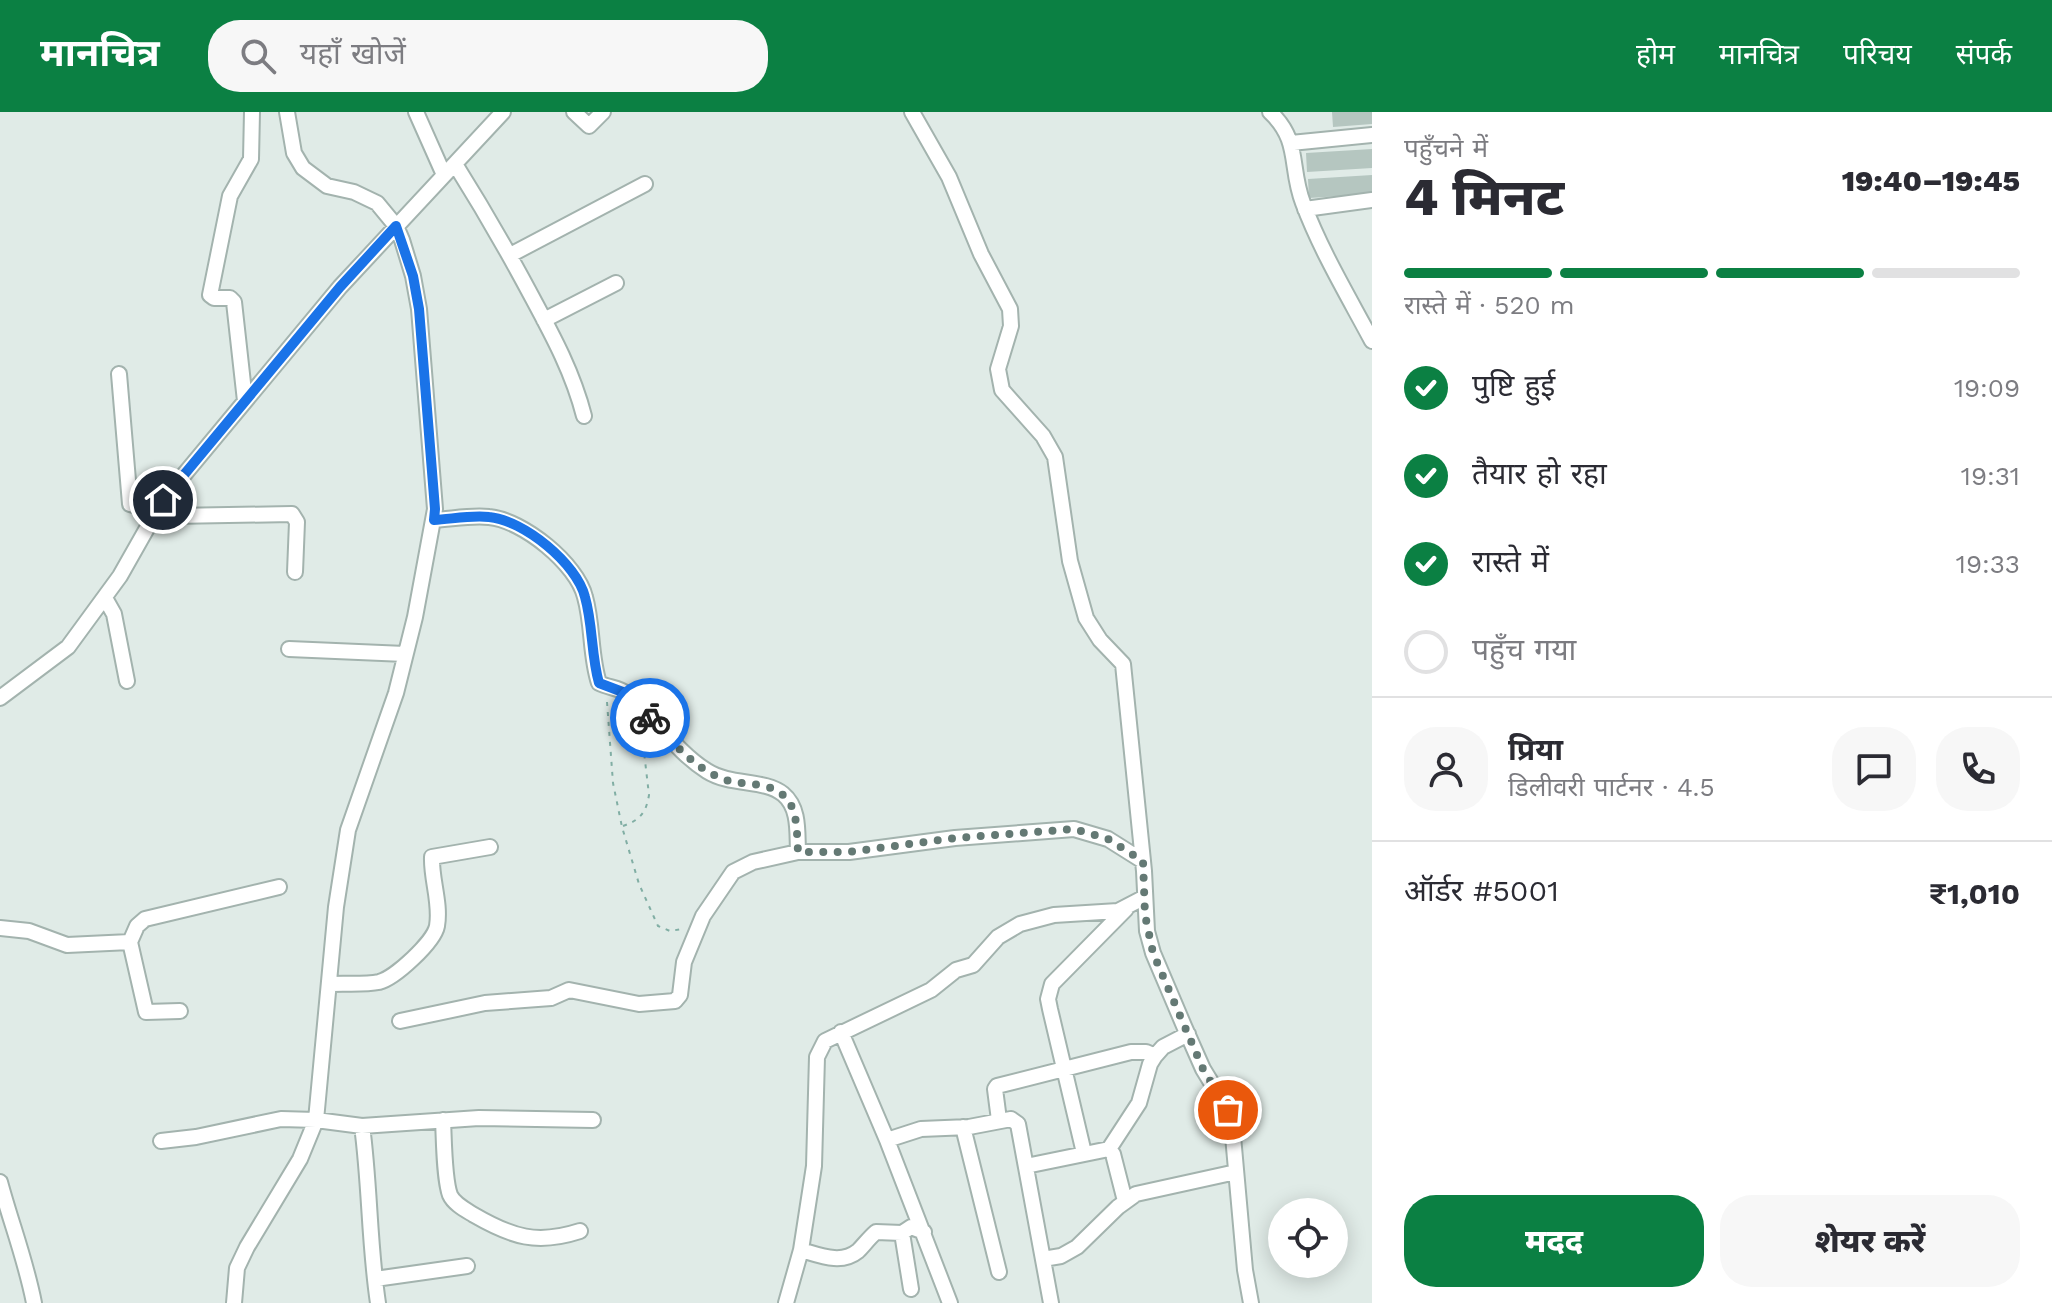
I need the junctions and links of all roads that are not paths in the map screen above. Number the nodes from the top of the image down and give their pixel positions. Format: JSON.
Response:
{"nodes":[{"id":1,"x":252,"y":112,"type":"edge"},
{"id":2,"x":287,"y":112,"type":"edge"},
{"id":3,"x":416,"y":112,"type":"edge"},
{"id":4,"x":503,"y":112,"type":"edge"},
{"id":5,"x":574,"y":112,"type":"edge"},
{"id":6,"x":603,"y":112,"type":"edge"},
{"id":7,"x":912,"y":112,"type":"edge"},
{"id":8,"x":1277,"y":113,"type":"edge"},
{"id":9,"x":1372,"y":135,"type":"edge"},
{"id":10,"x":1291,"y":143,"type":"junction"},
{"id":11,"x":450,"y":169,"type":"junction"},
{"id":12,"x":645,"y":184,"type":"dead end"},
{"id":13,"x":1372,"y":200,"type":"edge"},
{"id":14,"x":1305,"y":209,"type":"junction"},
{"id":15,"x":396,"y":226,"type":"junction"},
{"id":16,"x":510,"y":255,"type":"junction"},
{"id":17,"x":616,"y":283,"type":"dead end"},
{"id":18,"x":544,"y":320,"type":"junction"},
{"id":19,"x":1372,"y":341,"type":"edge"},
{"id":20,"x":119,"y":374,"type":"dead end"},
{"id":21,"x":245,"y":401,"type":"junction"},
{"id":22,"x":584,"y":416,"type":"dead end"},
{"id":23,"x":157,"y":510,"type":"junction"},
{"id":24,"x":434,"y":520,"type":"junction"},
{"id":25,"x":295,"y":572,"type":"dead end"},
{"id":26,"x":105,"y":598,"type":"junction"},
{"id":27,"x":289,"y":649,"type":"dead end"},
{"id":28,"x":405,"y":654,"type":"junction"},
{"id":29,"x":127,"y":681,"type":"dead end"},
{"id":30,"x":0,"y":698,"type":"edge"},
{"id":31,"x":490,"y":847,"type":"dead end"},
{"id":32,"x":798,"y":852,"type":"junction"},
{"id":33,"x":1143,"y":861,"type":"junction"},
{"id":34,"x":279,"y":887,"type":"dead end"},
{"id":35,"x":1145,"y":897,"type":"junction"},
{"id":36,"x":1126,"y":909,"type":"junction"},
{"id":37,"x":0,"y":928,"type":"edge"},
{"id":38,"x":130,"y":942,"type":"junction"},
{"id":39,"x":329,"y":984,"type":"junction"},
{"id":40,"x":180,"y":1011,"type":"dead end"},
{"id":41,"x":400,"y":1021,"type":"dead end"},
{"id":42,"x":841,"y":1032,"type":"junction"},
{"id":43,"x":1188,"y":1034,"type":"junction"},
{"id":44,"x":1155,"y":1056,"type":"junction"},
{"id":45,"x":1064,"y":1071,"type":"junction"},
{"id":46,"x":316,"y":1120,"type":"junction"},
{"id":47,"x":443,"y":1120,"type":"junction"},
{"id":48,"x":593,"y":1120,"type":"dead end"},
{"id":49,"x":999,"y":1120,"type":"junction"},
{"id":50,"x":362,"y":1126,"type":"junction"},
{"id":51,"x":963,"y":1127,"type":"junction"},
{"id":52,"x":887,"y":1140,"type":"junction"},
{"id":53,"x":161,"y":1141,"type":"dead end"},
{"id":54,"x":1109,"y":1149,"type":"junction"},
{"id":55,"x":1084,"y":1153,"type":"junction"},
{"id":56,"x":1026,"y":1166,"type":"junction"},
{"id":57,"x":1236,"y":1172,"type":"junction"},
{"id":58,"x":0,"y":1182,"type":"edge"},
{"id":59,"x":1125,"y":1201,"type":"junction"},
{"id":60,"x":580,"y":1231,"type":"dead end"},
{"id":61,"x":924,"y":1232,"type":"junction"},
{"id":62,"x":902,"y":1233,"type":"junction"},
{"id":63,"x":801,"y":1250,"type":"junction"},
{"id":64,"x":1043,"y":1259,"type":"junction"},
{"id":65,"x":467,"y":1266,"type":"dead end"},
{"id":66,"x":999,"y":1272,"type":"dead end"},
{"id":67,"x":375,"y":1279,"type":"junction"},
{"id":68,"x":911,"y":1289,"type":"dead end"},
{"id":69,"x":1246,"y":1300,"type":"edge"},
{"id":70,"x":34,"y":1303,"type":"edge"},
{"id":71,"x":234,"y":1303,"type":"edge"},
{"id":72,"x":378,"y":1303,"type":"edge"},
{"id":73,"x":786,"y":1303,"type":"edge"},
{"id":74,"x":950,"y":1303,"type":"edge"},
{"id":75,"x":1051,"y":1303,"type":"edge"}],
"edges":[{"from":1,"to":21,"type":"street"},
{"from":2,"to":15,"type":"street"},
{"from":3,"to":11,"type":"street"},
{"from":4,"to":11,"type":"street"},
{"from":5,"to":6,"type":"street"},
{"from":7,"to":33,"type":"street"},
{"from":8,"to":10,"type":"street"},
{"from":9,"to":10,"type":"street"},
{"from":10,"to":14,"type":"street"},
{"from":11,"to":15,"type":"street"},
{"from":11,"to":16,"type":"street"},
{"from":12,"to":16,"type":"street"},
{"from":13,"to":14,"type":"street"},
{"from":14,"to":19,"type":"street"},
{"from":15,"to":21,"type":"street"},
{"from":15,"to":24,"type":"street"},
{"from":16,"to":18,"type":"street"},
{"from":17,"to":18,"type":"street"},
{"from":18,"to":22,"type":"street"},
{"from":20,"to":23,"type":"street"},
{"from":21,"to":23,"type":"street"},
{"from":23,"to":25,"type":"street"},
{"from":23,"to":26,"type":"street"},
{"from":24,"to":28,"type":"street"},
{"from":24,"to":32,"type":"street"},
{"from":26,"to":29,"type":"street"},
{"from":26,"to":30,"type":"street"},
{"from":27,"to":28,"type":"street"},
{"from":28,"to":39,"type":"street"},
{"from":31,"to":39,"type":"street"},
{"from":32,"to":33,"type":"street"},
{"from":32,"to":41,"type":"street"},
{"from":33,"to":35,"type":"street"},
{"from":34,"to":38,"type":"street"},
{"from":35,"to":36,"type":"street"},
{"from":35,"to":43,"type":"street"},
{"from":36,"to":42,"type":"street"},
{"from":36,"to":45,"type":"street"},
{"from":37,"to":38,"type":"street"},
{"from":38,"to":40,"type":"street"},
{"from":39,"to":46,"type":"street"},
{"from":42,"to":52,"type":"street"},
{"from":42,"to":63,"type":"street"},
{"from":43,"to":44,"type":"street"},
{"from":43,"to":57,"type":"street"},
{"from":44,"to":45,"type":"street"},
{"from":44,"to":54,"type":"street"},
{"from":45,"to":49,"type":"street"},
{"from":45,"to":55,"type":"street"},
{"from":46,"to":50,"type":"street"},
{"from":46,"to":53,"type":"street"},
{"from":46,"to":71,"type":"street"},
{"from":47,"to":48,"type":"street"},
{"from":47,"to":50,"type":"street"},
{"from":47,"to":60,"type":"street"},
{"from":49,"to":51,"type":"street"},
{"from":49,"to":56,"type":"street"},
{"from":50,"to":67,"type":"street"},
{"from":51,"to":52,"type":"street"},
{"from":51,"to":66,"type":"street"},
{"from":52,"to":61,"type":"street"},
{"from":54,"to":55,"type":"street"},
{"from":54,"to":59,"type":"street"},
{"from":55,"to":56,"type":"street"},
{"from":56,"to":64,"type":"street"},
{"from":57,"to":59,"type":"street"},
{"from":57,"to":69,"type":"street"},
{"from":58,"to":70,"type":"street"},
{"from":59,"to":64,"type":"street"},
{"from":61,"to":62,"type":"street"},
{"from":61,"to":74,"type":"street"},
{"from":62,"to":63,"type":"street"},
{"from":62,"to":68,"type":"street"},
{"from":63,"to":73,"type":"street"},
{"from":64,"to":75,"type":"street"},
{"from":65,"to":67,"type":"street"},
{"from":67,"to":72,"type":"street"}]}
